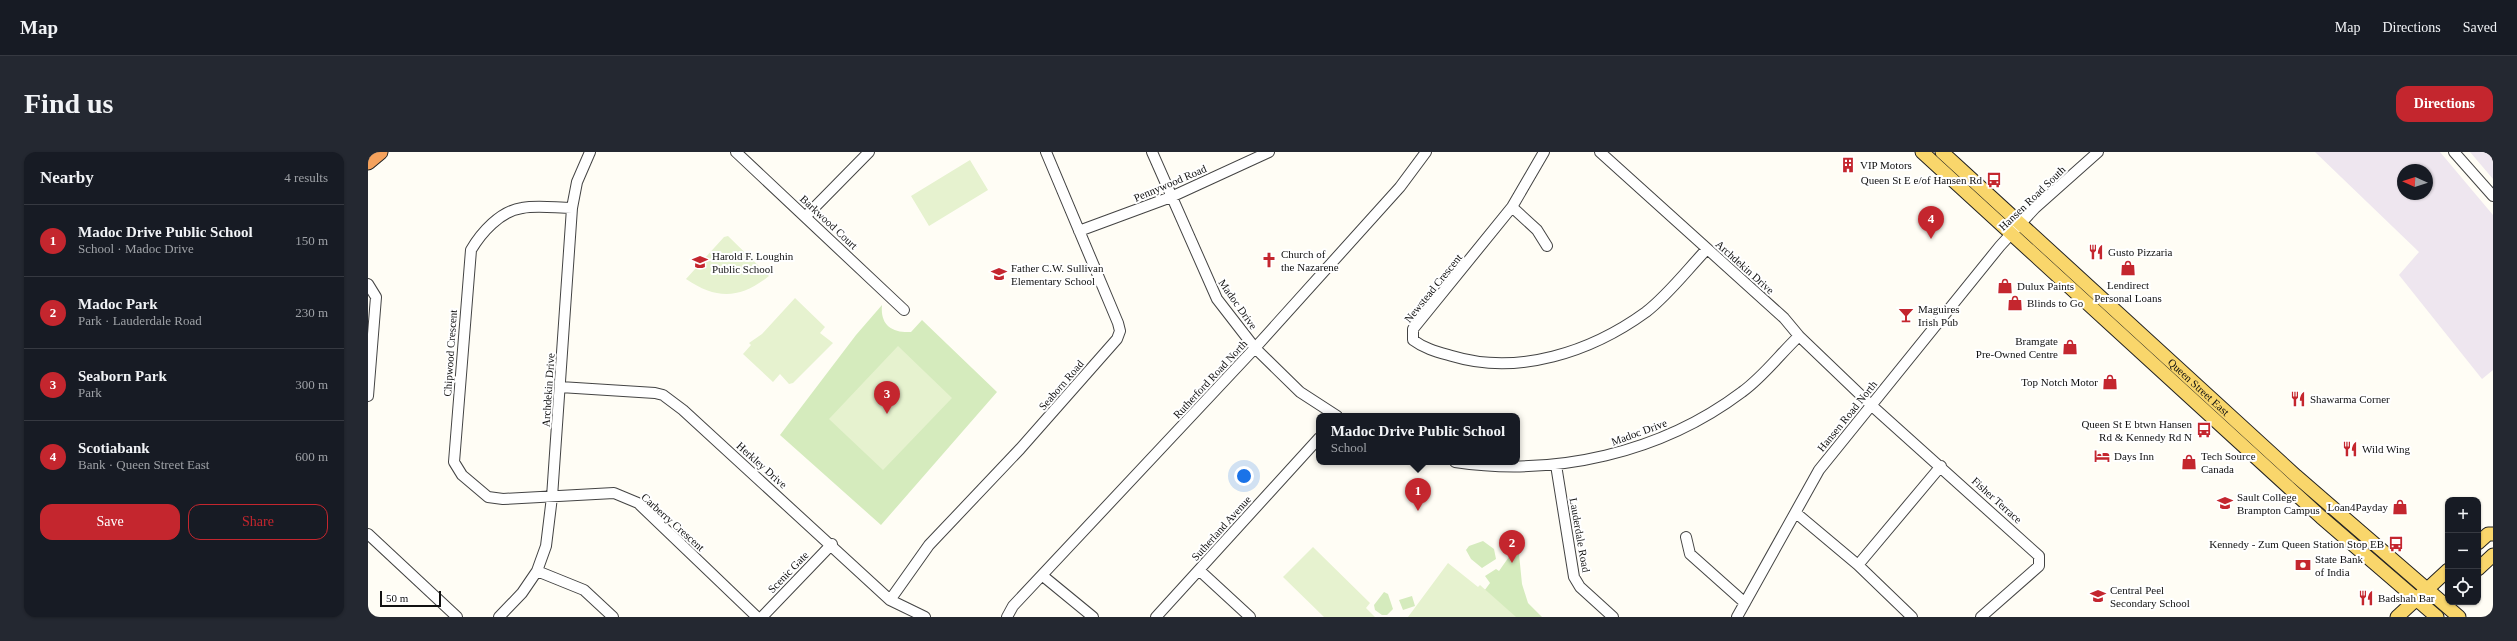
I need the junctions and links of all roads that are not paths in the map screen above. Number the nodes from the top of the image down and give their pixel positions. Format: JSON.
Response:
{"nodes":[{"id":1,"x":380,"y":152,"type":"edge"},
{"id":2,"x":590,"y":152,"type":"edge"},
{"id":3,"x":736,"y":152,"type":"edge"},
{"id":4,"x":869,"y":152,"type":"edge"},
{"id":5,"x":1046,"y":152,"type":"edge"},
{"id":6,"x":1152,"y":152,"type":"edge"},
{"id":7,"x":1269,"y":152,"type":"edge"},
{"id":8,"x":1426,"y":152,"type":"edge"},
{"id":9,"x":1544,"y":152,"type":"edge"},
{"id":10,"x":1600,"y":152,"type":"edge"},
{"id":11,"x":1922,"y":152,"type":"edge"},
{"id":12,"x":1942,"y":152,"type":"edge"},
{"id":13,"x":2098,"y":152,"type":"edge"},
{"id":14,"x":2454,"y":152,"type":"edge"},
{"id":15,"x":368,"y":162,"type":"edge"},
{"id":16,"x":2493,"y":196,"type":"edge"},
{"id":17,"x":1171,"y":197,"type":"junction"},
{"id":18,"x":1512,"y":207,"type":"junction"},
{"id":19,"x":572,"y":208,"type":"junction"},
{"id":20,"x":806,"y":216,"type":"junction"},
{"id":21,"x":2021,"y":223,"type":"junction"},
{"id":22,"x":1079,"y":231,"type":"junction"},
{"id":23,"x":2011,"y":234,"type":"junction"},
{"id":24,"x":1547,"y":246,"type":"dead end"},
{"id":25,"x":2000,"y":246,"type":"joint"},
{"id":26,"x":1706,"y":249,"type":"junction"},
{"id":27,"x":368,"y":284,"type":"edge"},
{"id":28,"x":904,"y":310,"type":"dead end"},
{"id":29,"x":1798,"y":336,"type":"junction"},
{"id":30,"x":1254,"y":348,"type":"junction"},
{"id":31,"x":560,"y":387,"type":"junction"},
{"id":32,"x":368,"y":396,"type":"edge"},
{"id":33,"x":1871,"y":405,"type":"junction"},
{"id":34,"x":1332,"y":413,"type":"edge"},
{"id":35,"x":1316,"y":441,"type":"edge"},
{"id":36,"x":1482,"y":465,"type":"edge"},
{"id":37,"x":1556,"y":465,"type":"junction"},
{"id":38,"x":1941,"y":466,"type":"junction"},
{"id":39,"x":552,"y":497,"type":"junction"},
{"id":40,"x":1796,"y":513,"type":"junction"},
{"id":41,"x":368,"y":534,"type":"edge"},
{"id":42,"x":2493,"y":534,"type":"edge"},
{"id":43,"x":1686,"y":537,"type":"dead end"},
{"id":44,"x":2481,"y":540,"type":"edge"},
{"id":45,"x":832,"y":544,"type":"junction"},
{"id":46,"x":2493,"y":555,"type":"edge"},
{"id":47,"x":1858,"y":565,"type":"junction"},
{"id":48,"x":2481,"y":566,"type":"edge"},
{"id":49,"x":1199,"y":570,"type":"junction"},
{"id":50,"x":537,"y":571,"type":"junction"},
{"id":51,"x":2445,"y":573,"type":"edge"},
{"id":52,"x":1043,"y":576,"type":"junction"},
{"id":53,"x":2427,"y":589,"type":"junction"},
{"id":54,"x":2417,"y":599,"type":"junction"},
{"id":55,"x":2445,"y":599,"type":"edge"},
{"id":56,"x":890,"y":600,"type":"junction"},
{"id":57,"x":1745,"y":603,"type":"junction"},
{"id":58,"x":2450,"y":605,"type":"edge"},
{"id":59,"x":2431,"y":615,"type":"edge"},
{"id":60,"x":457,"y":617,"type":"edge"},
{"id":61,"x":498,"y":617,"type":"edge"},
{"id":62,"x":613,"y":617,"type":"edge"},
{"id":63,"x":757,"y":617,"type":"edge"},
{"id":64,"x":762,"y":617,"type":"edge"},
{"id":65,"x":925,"y":617,"type":"edge"},
{"id":66,"x":1007,"y":617,"type":"edge"},
{"id":67,"x":1093,"y":617,"type":"edge"},
{"id":68,"x":1156,"y":617,"type":"edge"},
{"id":69,"x":1250,"y":617,"type":"edge"},
{"id":70,"x":1613,"y":617,"type":"edge"},
{"id":71,"x":1737,"y":617,"type":"edge"},
{"id":72,"x":1912,"y":617,"type":"edge"},
{"id":73,"x":1981,"y":617,"type":"edge"},
{"id":74,"x":2397,"y":617,"type":"edge"},
{"id":75,"x":2459,"y":617,"type":"edge"}],
"edges":[{"from":1,"to":15,"type":"highway"},
{"from":2,"to":19,"type":"street","name":"Archdekin Drive"},
{"from":3,"to":20,"type":"street","name":"Barkwood Court"},
{"from":4,"to":20,"type":"street"},
{"from":5,"to":22,"type":"street","name":"Seaborn Road"},
{"from":6,"to":17,"type":"street","name":"Madoc Drive"},
{"from":7,"to":17,"type":"street","name":"Pennywood Road"},
{"from":8,"to":30,"type":"street","name":"Rutherford Road North"},
{"from":9,"to":18,"type":"street","name":"Newstead Crescent"},
{"from":10,"to":26,"type":"street","name":"Archdekin Drive"},
{"from":11,"to":23,"type":"main road","name":"Queen Street East"},
{"from":12,"to":21,"type":"main road","name":"Queen Street East"},
{"from":13,"to":21,"type":"street","name":"Hansen Road South"},
{"from":14,"to":16,"type":"street"},
{"from":17,"to":22,"type":"street","name":"Pennywood Road"},
{"from":17,"to":30,"type":"street","name":"Madoc Drive"},
{"from":18,"to":24,"type":"street"},
{"from":18,"to":26,"type":"street","name":"Newstead Crescent"},
{"from":19,"to":31,"type":"street","name":"Archdekin Drive"},
{"from":19,"to":39,"type":"street","name":"Chipwood Crescent"},
{"from":20,"to":28,"type":"street","name":"Barkwood Court"},
{"from":21,"to":23,"type":"street","name":"Hansen Road South"},
{"from":21,"to":53,"type":"main road","name":"Queen Street East"},
{"from":22,"to":56,"type":"street","name":"Seaborn Road"},
{"from":23,"to":25,"type":"street","name":"Hansen Road South"},
{"from":23,"to":54,"type":"main road","name":"Queen Street East"},
{"from":25,"to":33,"type":"street","name":"Hansen Road North"},
{"from":26,"to":29,"type":"street","name":"Archdekin Drive"},
{"from":27,"to":32,"type":"street"},
{"from":29,"to":33,"type":"street","name":"Archdekin Drive"},
{"from":29,"to":37,"type":"street","name":"Madoc Drive"},
{"from":30,"to":34,"type":"street","name":"Madoc Drive"},
{"from":30,"to":52,"type":"street","name":"Rutherford Road North"},
{"from":31,"to":39,"type":"street","name":"Archdekin Drive"},
{"from":31,"to":45,"type":"street","name":"Herkley Drive"},
{"from":33,"to":38,"type":"street","name":"Fisher Terrace"},
{"from":33,"to":40,"type":"street","name":"Hansen Road North"},
{"from":35,"to":49,"type":"street","name":"Sutherland Avenue"},
{"from":36,"to":37,"type":"street","name":"Madoc Drive"},
{"from":37,"to":70,"type":"street","name":"Lauderdale Road"},
{"from":38,"to":47,"type":"street"},
{"from":38,"to":73,"type":"street","name":"Fisher Terrace"},
{"from":39,"to":50,"type":"street","name":"Archdekin Drive"},
{"from":39,"to":63,"type":"street","name":"Carberry Crescent"},
{"from":40,"to":47,"type":"street"},
{"from":40,"to":57,"type":"street","name":"Hansen Road North"},
{"from":41,"to":60,"type":"street"},
{"from":42,"to":44,"type":"main road"},
{"from":43,"to":57,"type":"street"},
{"from":45,"to":56,"type":"street","name":"Herkley Drive"},
{"from":45,"to":64,"type":"street","name":"Scenic Gate"},
{"from":46,"to":48,"type":"main road"},
{"from":47,"to":72,"type":"street"},
{"from":49,"to":68,"type":"street","name":"Sutherland Avenue"},
{"from":49,"to":69,"type":"street"},
{"from":50,"to":61,"type":"street","name":"Archdekin Drive"},
{"from":50,"to":62,"type":"street"},
{"from":51,"to":53,"type":"main road"},
{"from":52,"to":66,"type":"street","name":"Rutherford Road North"},
{"from":52,"to":67,"type":"street"},
{"from":53,"to":54,"type":"main road"},
{"from":53,"to":55,"type":"main road","name":"Queen Street East"},
{"from":54,"to":59,"type":"main road","name":"Queen Street East"},
{"from":54,"to":74,"type":"main road"},
{"from":55,"to":59,"type":"main road"},
{"from":56,"to":65,"type":"street","name":"Herkley Drive"},
{"from":57,"to":71,"type":"street","name":"Hansen Road North"},
{"from":58,"to":75,"type":"main road","name":"Queen Street East"}]}
